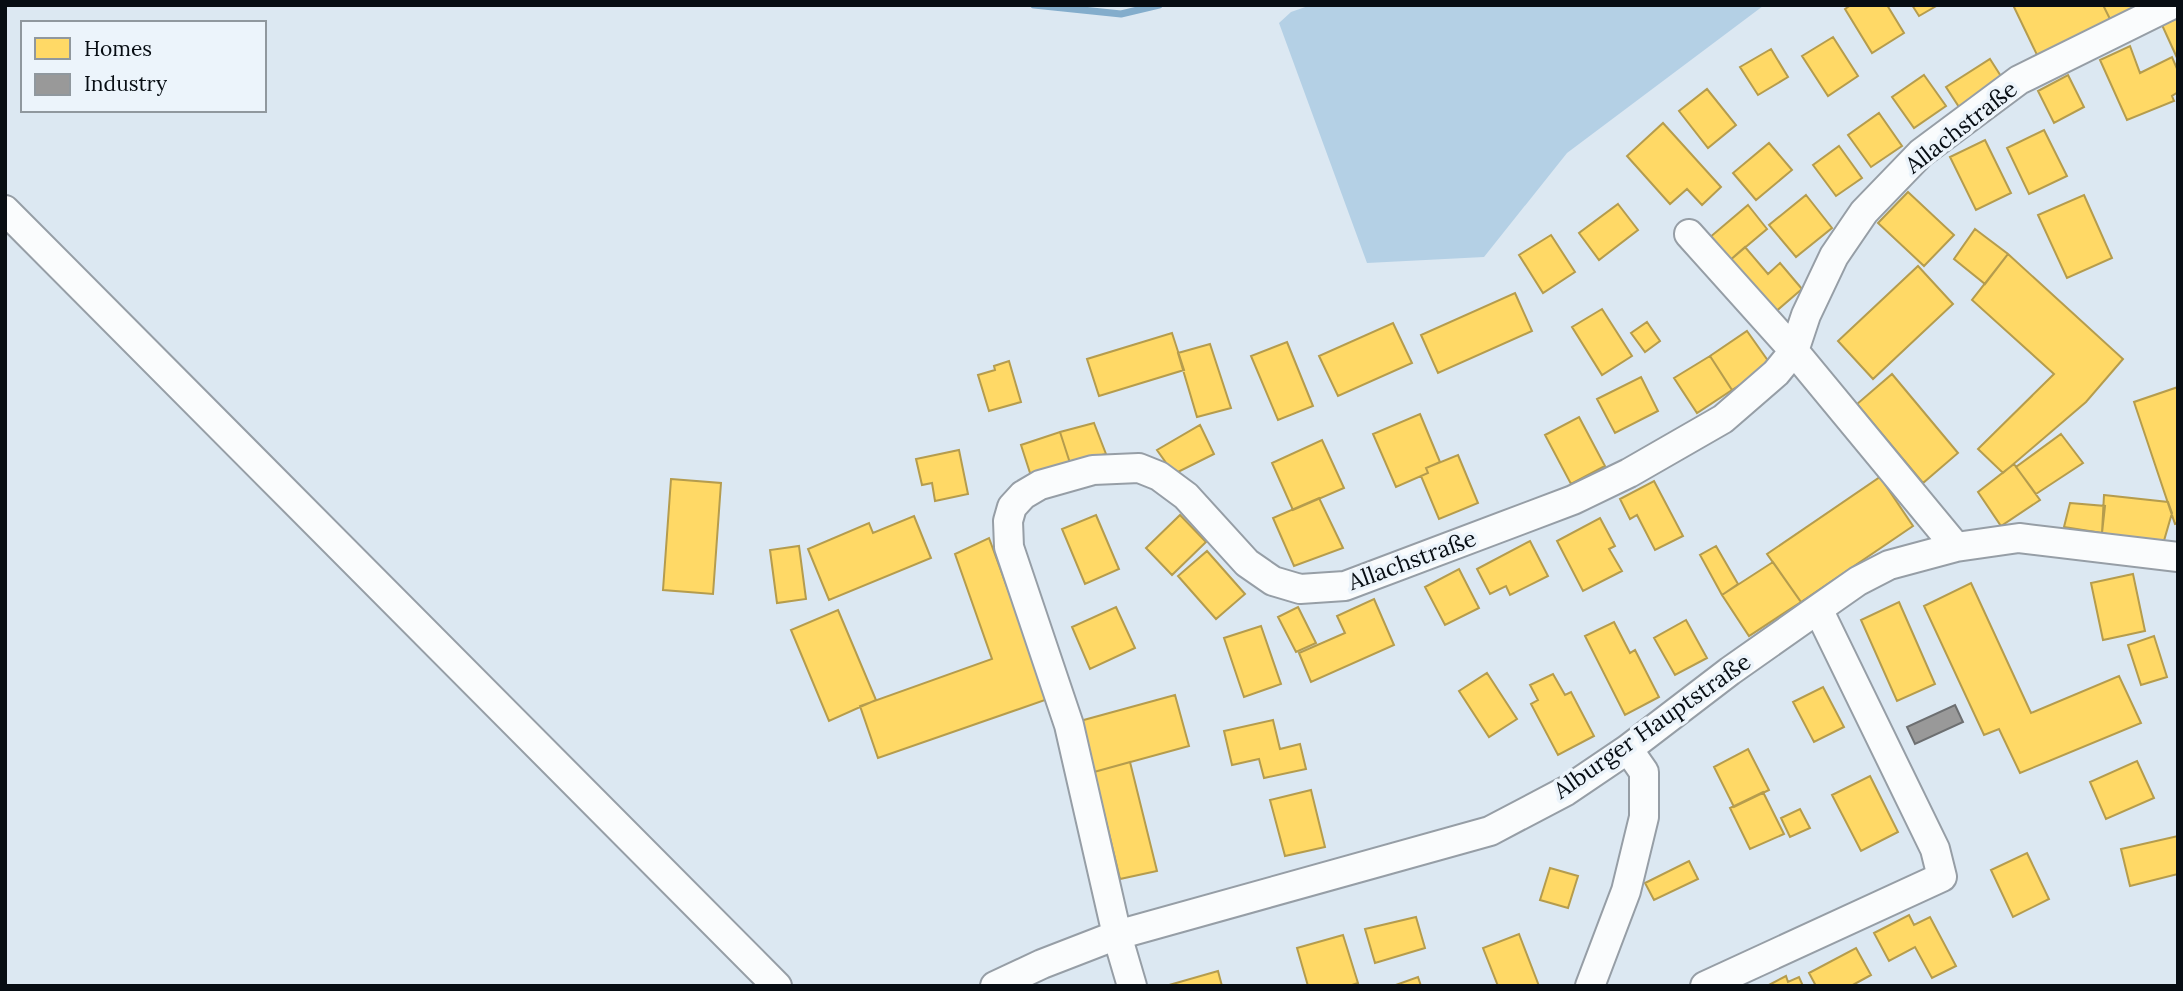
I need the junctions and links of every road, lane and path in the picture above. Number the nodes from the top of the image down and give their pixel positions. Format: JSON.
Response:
{"nodes":[{"id":1,"x":2171,"y":5,"type":"edge"},
{"id":2,"x":5,"y":210,"type":"edge"},
{"id":3,"x":1689,"y":234,"type":"dead end"},
{"id":4,"x":1794,"y":351,"type":"junction"},
{"id":5,"x":1956,"y":547,"type":"junction"},
{"id":6,"x":2178,"y":557,"type":"edge"},
{"id":7,"x":1818,"y":609,"type":"junction"},
{"id":8,"x":1628,"y":749,"type":"junction"},
{"id":9,"x":1117,"y":934,"type":"junction"},
{"id":10,"x":777,"y":986,"type":"edge"},
{"id":11,"x":995,"y":986,"type":"edge"},
{"id":12,"x":1132,"y":986,"type":"edge"},
{"id":13,"x":1590,"y":986,"type":"edge"},
{"id":14,"x":1705,"y":986,"type":"edge"}],
"edges":[{"from":1,"to":4,"type":"street","name":"Allachstraße"},
{"from":2,"to":10,"type":"street"},
{"from":3,"to":4,"type":"street"},
{"from":4,"to":5,"type":"street"},
{"from":4,"to":9,"type":"street","name":"Allachstraße"},
{"from":5,"to":6,"type":"street","name":"Alburger Hauptstraße"},
{"from":5,"to":7,"type":"street","name":"Alburger Hauptstraße"},
{"from":7,"to":8,"type":"street","name":"Alburger Hauptstraße"},
{"from":7,"to":14,"type":"street"},
{"from":8,"to":9,"type":"street","name":"Alburger Hauptstraße"},
{"from":8,"to":13,"type":"street"},
{"from":9,"to":11,"type":"street","name":"Alburger Hauptstraße"},
{"from":9,"to":12,"type":"street"}]}
